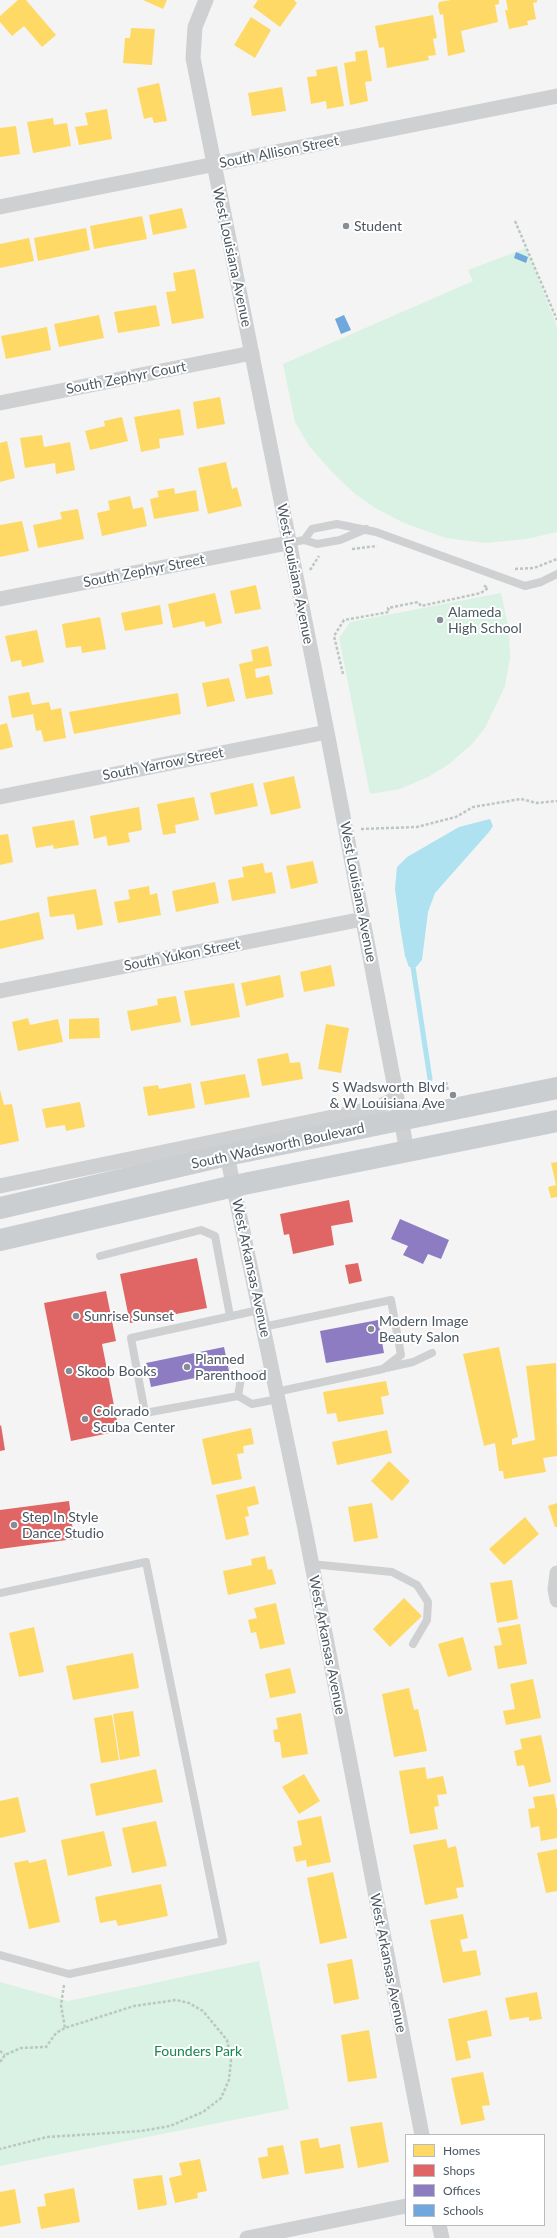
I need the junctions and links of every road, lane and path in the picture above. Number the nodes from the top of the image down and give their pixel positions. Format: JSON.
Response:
{"nodes":[{"id":1,"x":206,"y":0,"type":"edge"},
{"id":2,"x":557,"y":96,"type":"edge"},
{"id":3,"x":214,"y":165,"type":"junction"},
{"id":4,"x":0,"y":207,"type":"edge"},
{"id":5,"x":515,"y":222,"type":"dead end"},
{"id":6,"x":557,"y":320,"type":"edge"},
{"id":7,"x":252,"y":353,"type":"junction"},
{"id":8,"x":0,"y":403,"type":"edge"},
{"id":9,"x":366,"y":529,"type":"junction"},
{"id":10,"x":304,"y":540,"type":"junction"},
{"id":11,"x":288,"y":543,"type":"junction"},
{"id":12,"x":378,"y":546,"type":"dead end"},
{"id":13,"x":349,"y":550,"type":"dead end"},
{"id":14,"x":320,"y":554,"type":"dead end"},
{"id":15,"x":557,"y":559,"type":"edge"},
{"id":16,"x":511,"y":568,"type":"dead end"},
{"id":17,"x":310,"y":571,"type":"dead end"},
{"id":18,"x":557,"y":574,"type":"edge"},
{"id":19,"x":481,"y":583,"type":"dead end"},
{"id":20,"x":0,"y":599,"type":"edge"},
{"id":21,"x":343,"y":674,"type":"dead end"},
{"id":22,"x":327,"y":732,"type":"junction"},
{"id":23,"x":0,"y":797,"type":"edge"},
{"id":24,"x":557,"y":801,"type":"edge"},
{"id":25,"x":361,"y":829,"type":"dead end"},
{"id":26,"x":363,"y":920,"type":"junction"},
{"id":27,"x":0,"y":991,"type":"edge"},
{"id":28,"x":557,"y":1088,"type":"edge"},
{"id":29,"x":397,"y":1098,"type":"junction"},
{"id":30,"x":401,"y":1120,"type":"junction"},
{"id":31,"x":557,"y":1121,"type":"edge"},
{"id":32,"x":407,"y":1151,"type":"junction"},
{"id":33,"x":228,"y":1155,"type":"junction"},
{"id":34,"x":0,"y":1186,"type":"edge"},
{"id":35,"x":234,"y":1186,"type":"junction"},
{"id":36,"x":0,"y":1208,"type":"edge"},
{"id":37,"x":0,"y":1240,"type":"edge"},
{"id":38,"x":100,"y":1256,"type":"dead end"},
{"id":39,"x":260,"y":1310,"type":"junction"},
{"id":40,"x":230,"y":1316,"type":"junction"},
{"id":41,"x":263,"y":1327,"type":"junction"},
{"id":42,"x":432,"y":1353,"type":"dead end"},
{"id":43,"x":382,"y":1369,"type":"junction"},
{"id":44,"x":272,"y":1372,"type":"junction"},
{"id":45,"x":238,"y":1396,"type":"junction"},
{"id":46,"x":277,"y":1396,"type":"junction"},
{"id":47,"x":312,"y":1564,"type":"junction"},
{"id":48,"x":557,"y":1573,"type":"edge"},
{"id":49,"x":0,"y":1592,"type":"edge"},
{"id":50,"x":557,"y":1600,"type":"edge"},
{"id":51,"x":413,"y":1644,"type":"dead end"},
{"id":52,"x":0,"y":1955,"type":"edge"},
{"id":53,"x":66,"y":1973,"type":"junction"},
{"id":54,"x":65,"y":2028,"type":"junction"},
{"id":55,"x":0,"y":2051,"type":"edge"},
{"id":56,"x":5,"y":2055,"type":"junction"},
{"id":57,"x":0,"y":2062,"type":"edge"},
{"id":58,"x":422,"y":2134,"type":"edge"},
{"id":59,"x":0,"y":2149,"type":"edge"},
{"id":60,"x":405,"y":2206,"type":"edge"},
{"id":61,"x":439,"y":2226,"type":"edge"},
{"id":62,"x":247,"y":2238,"type":"edge"},
{"id":63,"x":442,"y":2238,"type":"edge"}],
"edges":[{"from":1,"to":3,"type":"street","name":"West Louisiana Avenue"},
{"from":2,"to":3,"type":"street","name":"South Allison Street"},
{"from":3,"to":4,"type":"street","name":"South Allison Street"},
{"from":3,"to":7,"type":"street","name":"West Louisiana Avenue"},
{"from":5,"to":6,"type":"path"},
{"from":7,"to":8,"type":"street","name":"South Zephyr Court"},
{"from":7,"to":11,"type":"street","name":"West Louisiana Avenue"},
{"from":9,"to":10,"type":"lane"},
{"from":9,"to":10,"type":"lane"},
{"from":9,"to":18,"type":"lane"},
{"from":10,"to":11,"type":"lane"},
{"from":11,"to":20,"type":"street","name":"South Zephyr Street"},
{"from":11,"to":22,"type":"street","name":"West Louisiana Avenue"},
{"from":12,"to":13,"type":"path"},
{"from":14,"to":17,"type":"path"},
{"from":15,"to":16,"type":"path"},
{"from":19,"to":21,"type":"path"},
{"from":22,"to":23,"type":"street","name":"South Yarrow Street"},
{"from":22,"to":26,"type":"street","name":"West Louisiana Avenue"},
{"from":24,"to":25,"type":"path"},
{"from":26,"to":27,"type":"street","name":"South Yukon Street"},
{"from":26,"to":29,"type":"street","name":"West Louisiana Avenue"},
{"from":28,"to":30,"type":"main road","name":"South Wadsworth Boulevard"},
{"from":29,"to":30,"type":"street","name":"West Louisiana Avenue"},
{"from":29,"to":34,"type":"street","name":"South Wadsworth Boulevard"},
{"from":30,"to":32,"type":"street","name":"West Louisiana Avenue"},
{"from":30,"to":33,"type":"main road","name":"South Wadsworth Boulevard"},
{"from":31,"to":32,"type":"main road"},
{"from":32,"to":35,"type":"main road"},
{"from":33,"to":35,"type":"street","name":"West Arkansas Avenue"},
{"from":33,"to":36,"type":"main road","name":"South Wadsworth Boulevard"},
{"from":35,"to":37,"type":"main road"},
{"from":35,"to":39,"type":"street","name":"West Arkansas Avenue"},
{"from":38,"to":40,"type":"lane"},
{"from":39,"to":40,"type":"lane"},
{"from":39,"to":41,"type":"street","name":"West Arkansas Avenue"},
{"from":40,"to":45,"type":"lane"},
{"from":41,"to":43,"type":"lane"},
{"from":41,"to":44,"type":"street","name":"West Arkansas Avenue"},
{"from":42,"to":43,"type":"lane"},
{"from":43,"to":46,"type":"lane"},
{"from":44,"to":45,"type":"lane"},
{"from":44,"to":46,"type":"street","name":"West Arkansas Avenue"},
{"from":45,"to":46,"type":"lane"},
{"from":46,"to":47,"type":"street","name":"West Arkansas Avenue"},
{"from":47,"to":51,"type":"lane"},
{"from":47,"to":58,"type":"street","name":"West Arkansas Avenue"},
{"from":48,"to":50,"type":"street"},
{"from":49,"to":53,"type":"lane"},
{"from":52,"to":53,"type":"lane"},
{"from":53,"to":54,"type":"path"},
{"from":54,"to":56,"type":"path"},
{"from":54,"to":59,"type":"path"},
{"from":55,"to":56,"type":"path"},
{"from":56,"to":57,"type":"path"},
{"from":60,"to":62,"type":"street"},
{"from":61,"to":63,"type":"street"}]}
